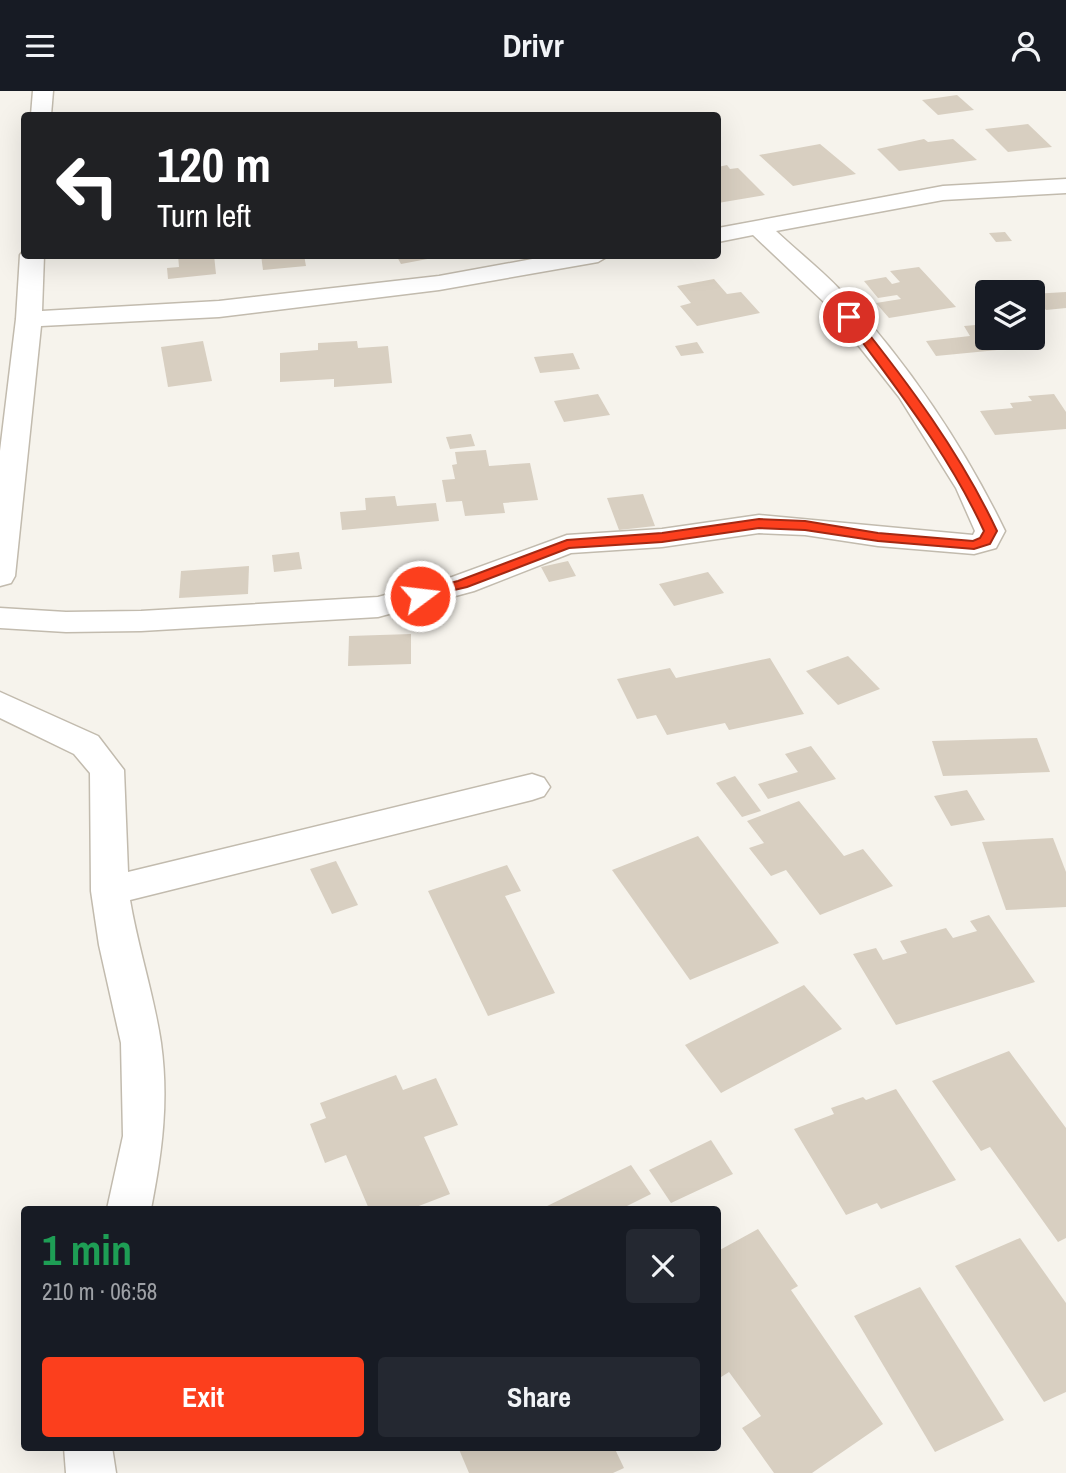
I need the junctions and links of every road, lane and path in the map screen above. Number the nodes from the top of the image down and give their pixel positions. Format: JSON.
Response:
{"nodes":[{"id":1,"x":43,"y":91,"type":"edge"},
{"id":2,"x":41,"y":112,"type":"edge"},
{"id":3,"x":1066,"y":186,"type":"edge"},
{"id":4,"x":759,"y":228,"type":"junction"},
{"id":5,"x":721,"y":234,"type":"edge"},
{"id":6,"x":32,"y":259,"type":"edge"},
{"id":7,"x":575,"y":259,"type":"edge"},
{"id":8,"x":29,"y":319,"type":"junction"},
{"id":9,"x":0,"y":576,"type":"edge"},
{"id":10,"x":0,"y":618,"type":"edge"},
{"id":11,"x":0,"y":704,"type":"edge"},
{"id":12,"x":532,"y":787,"type":"dead end"},
{"id":13,"x":110,"y":891,"type":"junction"},
{"id":14,"x":130,"y":1206,"type":"edge"},
{"id":15,"x":88,"y":1451,"type":"edge"},
{"id":16,"x":91,"y":1473,"type":"edge"}],
"edges":[{"from":1,"to":2,"type":"street"},
{"from":3,"to":4,"type":"street"},
{"from":4,"to":5,"type":"street"},
{"from":4,"to":10,"type":"street"},
{"from":6,"to":8,"type":"street"},
{"from":7,"to":8,"type":"street"},
{"from":8,"to":9,"type":"street"},
{"from":11,"to":13,"type":"street"},
{"from":12,"to":13,"type":"street"},
{"from":13,"to":14,"type":"street"},
{"from":15,"to":16,"type":"street"}]}
